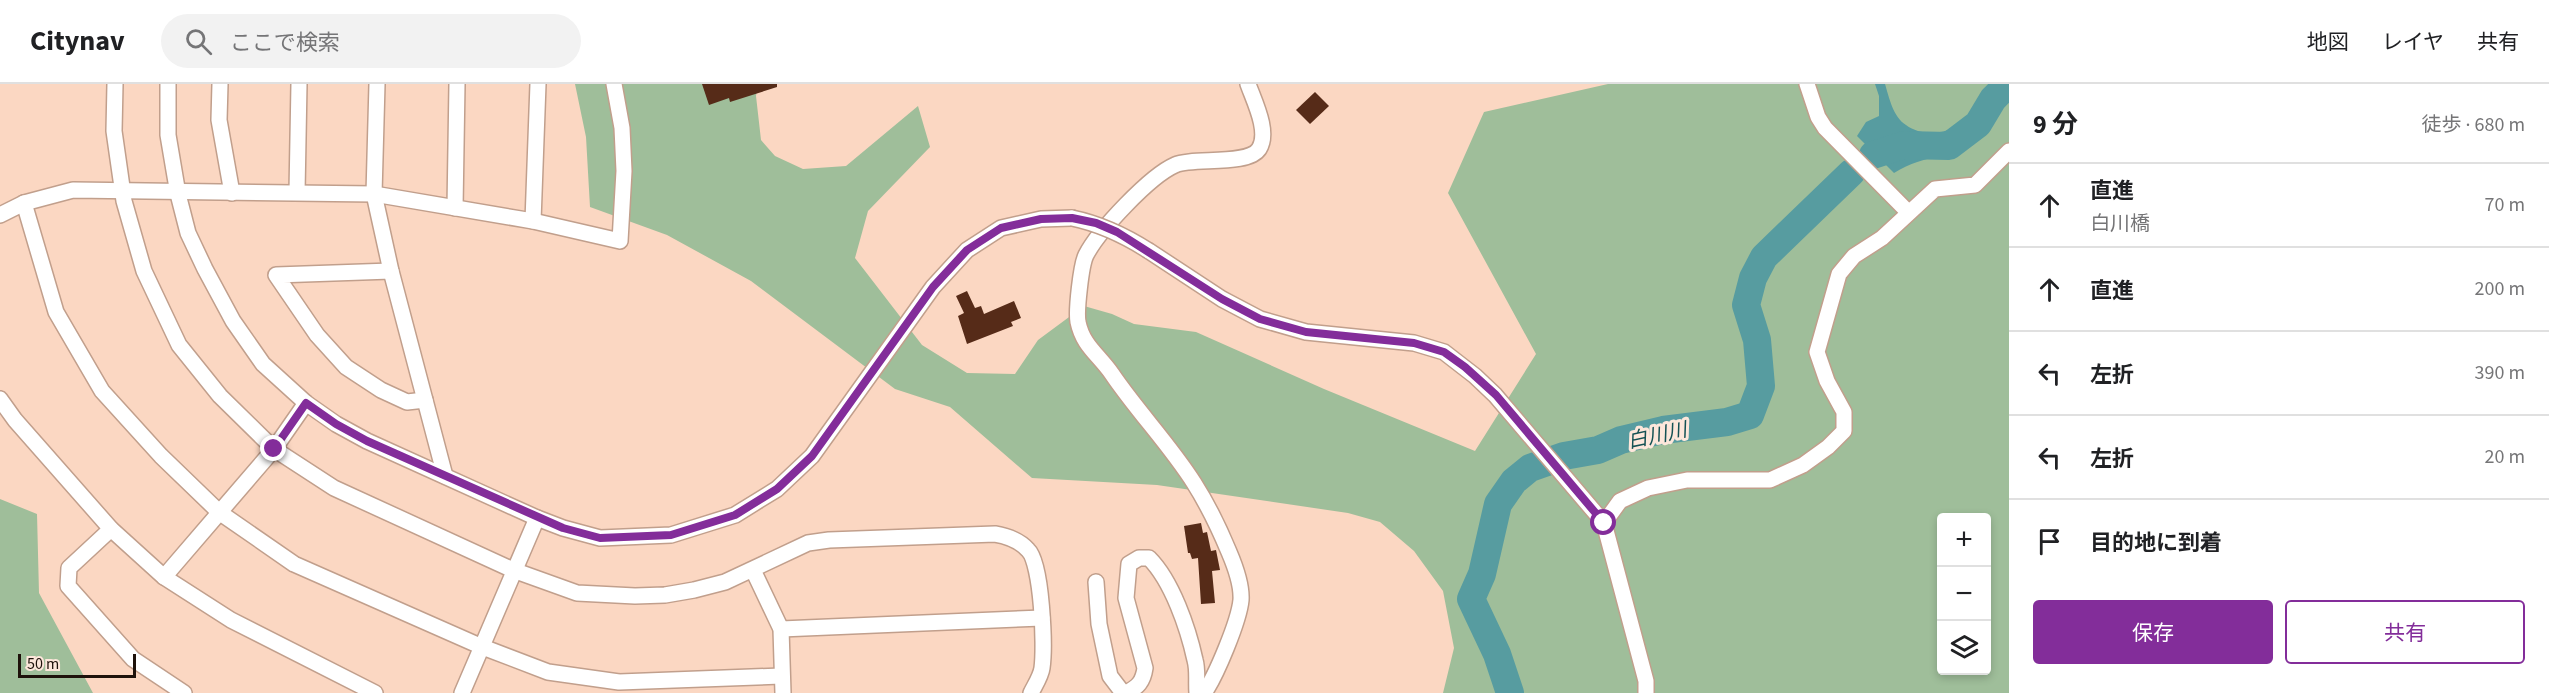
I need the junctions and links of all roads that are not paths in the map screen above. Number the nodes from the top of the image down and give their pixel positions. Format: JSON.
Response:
{"nodes":[{"id":1,"x":116,"y":84,"type":"edge"},
{"id":2,"x":168,"y":84,"type":"edge"},
{"id":3,"x":220,"y":84,"type":"edge"},
{"id":4,"x":300,"y":84,"type":"edge"},
{"id":5,"x":377,"y":84,"type":"edge"},
{"id":6,"x":457,"y":84,"type":"edge"},
{"id":7,"x":538,"y":84,"type":"edge"},
{"id":8,"x":614,"y":84,"type":"edge"},
{"id":9,"x":1248,"y":84,"type":"edge"},
{"id":10,"x":1807,"y":84,"type":"edge"},
{"id":11,"x":2009,"y":151,"type":"edge"},
{"id":12,"x":123,"y":192,"type":"junction"},
{"id":13,"x":297,"y":192,"type":"junction"},
{"id":14,"x":232,"y":193,"type":"junction"},
{"id":15,"x":178,"y":194,"type":"junction"},
{"id":16,"x":374,"y":194,"type":"junction"},
{"id":17,"x":24,"y":203,"type":"junction"},
{"id":18,"x":454,"y":208,"type":"junction"},
{"id":19,"x":1908,"y":213,"type":"junction"},
{"id":20,"x":0,"y":215,"type":"edge"},
{"id":21,"x":532,"y":221,"type":"junction"},
{"id":22,"x":391,"y":271,"type":"junction"},
{"id":23,"x":0,"y":399,"type":"edge"},
{"id":24,"x":425,"y":400,"type":"junction"},
{"id":25,"x":306,"y":403,"type":"junction"},
{"id":26,"x":274,"y":449,"type":"junction"},
{"id":27,"x":445,"y":476,"type":"junction"},
{"id":28,"x":219,"y":512,"type":"junction"},
{"id":29,"x":537,"y":518,"type":"junction"},
{"id":30,"x":1604,"y":523,"type":"junction"},
{"id":31,"x":111,"y":529,"type":"junction"},
{"id":32,"x":513,"y":570,"type":"junction"},
{"id":33,"x":753,"y":570,"type":"junction"},
{"id":34,"x":164,"y":577,"type":"junction"},
{"id":35,"x":1096,"y":582,"type":"dead end"},
{"id":36,"x":1041,"y":618,"type":"junction"},
{"id":37,"x":781,"y":629,"type":"junction"},
{"id":38,"x":480,"y":646,"type":"junction"},
{"id":39,"x":782,"y":675,"type":"junction"},
{"id":40,"x":368,"y":692,"type":"edge"},
{"id":41,"x":184,"y":693,"type":"edge"},
{"id":42,"x":462,"y":693,"type":"edge"},
{"id":43,"x":783,"y":693,"type":"edge"},
{"id":44,"x":1031,"y":693,"type":"edge"},
{"id":45,"x":1124,"y":693,"type":"edge"},
{"id":46,"x":1197,"y":693,"type":"edge"},
{"id":47,"x":1204,"y":693,"type":"edge"},
{"id":48,"x":1646,"y":693,"type":"edge"}],
"edges":[{"from":1,"to":12,"type":"street"},
{"from":2,"to":15,"type":"street"},
{"from":3,"to":14,"type":"street"},
{"from":4,"to":13,"type":"street"},
{"from":5,"to":16,"type":"street"},
{"from":6,"to":18,"type":"street"},
{"from":7,"to":21,"type":"street"},
{"from":8,"to":21,"type":"street"},
{"from":9,"to":47,"type":"street"},
{"from":10,"to":19,"type":"street"},
{"from":11,"to":19,"type":"street"},
{"from":12,"to":15,"type":"street"},
{"from":12,"to":17,"type":"street"},
{"from":12,"to":26,"type":"street"},
{"from":13,"to":14,"type":"street"},
{"from":13,"to":16,"type":"street"},
{"from":14,"to":15,"type":"street"},
{"from":15,"to":25,"type":"street"},
{"from":16,"to":18,"type":"street"},
{"from":16,"to":22,"type":"street"},
{"from":17,"to":20,"type":"street"},
{"from":17,"to":28,"type":"street"},
{"from":18,"to":21,"type":"street"},
{"from":19,"to":30,"type":"street"},
{"from":22,"to":24,"type":"street"},
{"from":22,"to":24,"type":"street"},
{"from":23,"to":31,"type":"street"},
{"from":24,"to":27,"type":"street"},
{"from":25,"to":26,"type":"street"},
{"from":25,"to":27,"type":"street"},
{"from":26,"to":28,"type":"street"},
{"from":26,"to":32,"type":"street"},
{"from":27,"to":29,"type":"street"},
{"from":28,"to":34,"type":"street"},
{"from":28,"to":38,"type":"street"},
{"from":29,"to":30,"type":"street","bridge":true},
{"from":29,"to":32,"type":"street"},
{"from":30,"to":48,"type":"street"},
{"from":31,"to":34,"type":"street"},
{"from":31,"to":41,"type":"street"},
{"from":32,"to":33,"type":"street"},
{"from":32,"to":38,"type":"street"},
{"from":33,"to":36,"type":"street"},
{"from":33,"to":37,"type":"street"},
{"from":34,"to":40,"type":"street"},
{"from":35,"to":45,"type":"street"},
{"from":36,"to":37,"type":"street"},
{"from":36,"to":44,"type":"street"},
{"from":37,"to":39,"type":"street"},
{"from":38,"to":39,"type":"street"},
{"from":38,"to":42,"type":"street"},
{"from":39,"to":43,"type":"street"},
{"from":45,"to":46,"type":"street"}]}
